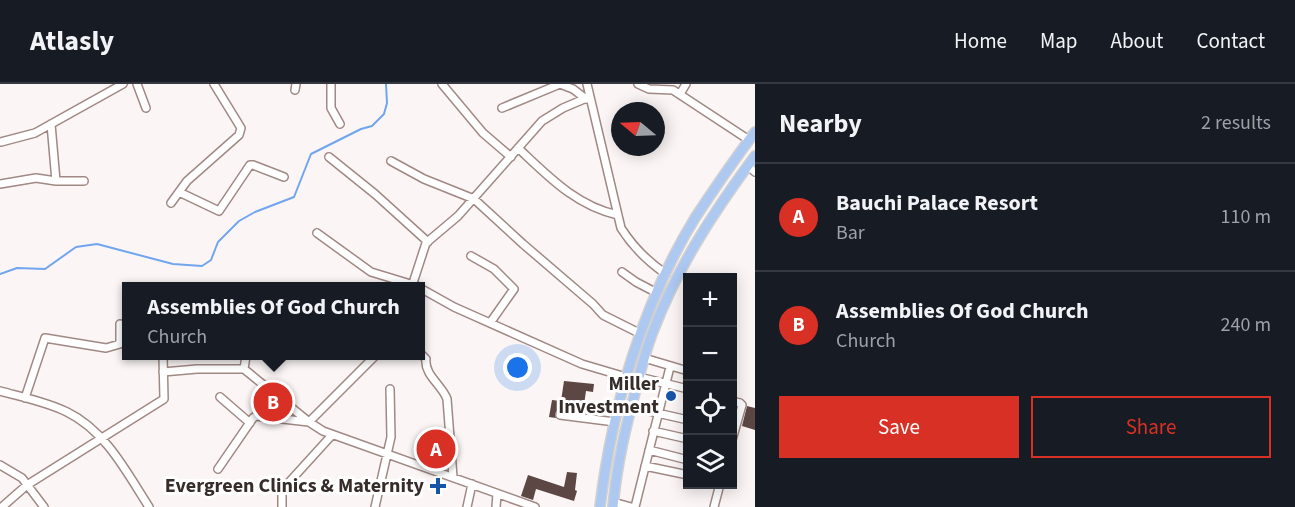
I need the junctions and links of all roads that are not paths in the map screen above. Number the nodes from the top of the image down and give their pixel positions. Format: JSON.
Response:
{"nodes":[{"id":1,"x":123,"y":84,"type":"edge"},
{"id":2,"x":137,"y":84,"type":"edge"},
{"id":3,"x":214,"y":84,"type":"edge"},
{"id":4,"x":331,"y":84,"type":"edge"},
{"id":5,"x":442,"y":84,"type":"edge"},
{"id":6,"x":587,"y":84,"type":"edge"},
{"id":7,"x":639,"y":84,"type":"edge"},
{"id":8,"x":686,"y":84,"type":"edge"},
{"id":9,"x":680,"y":94,"type":"junction"},
{"id":10,"x":587,"y":98,"type":"junction"},
{"id":11,"x":147,"y":108,"type":"dead end"},
{"id":12,"x":501,"y":108,"type":"dead end"},
{"id":13,"x":51,"y":124,"type":"junction"},
{"id":14,"x":340,"y":124,"type":"dead end"},
{"id":15,"x":752,"y":136,"type":"edge"},
{"id":16,"x":2,"y":142,"type":"dead end"},
{"id":17,"x":518,"y":148,"type":"junction"},
{"id":18,"x":329,"y":157,"type":"dead end"},
{"id":19,"x":511,"y":157,"type":"junction"},
{"id":20,"x":755,"y":157,"type":"edge"},
{"id":21,"x":391,"y":161,"type":"dead end"},
{"id":22,"x":751,"y":169,"type":"edge"},
{"id":23,"x":285,"y":177,"type":"dead end"},
{"id":24,"x":56,"y":181,"type":"junction"},
{"id":25,"x":84,"y":181,"type":"dead end"},
{"id":26,"x":0,"y":184,"type":"edge"},
{"id":27,"x":179,"y":192,"type":"junction"},
{"id":28,"x":474,"y":198,"type":"junction"},
{"id":29,"x":171,"y":203,"type":"dead end"},
{"id":30,"x":618,"y":215,"type":"junction"},
{"id":31,"x":317,"y":233,"type":"dead end"},
{"id":32,"x":428,"y":242,"type":"junction"},
{"id":33,"x":471,"y":256,"type":"dead end"},
{"id":34,"x":622,"y":272,"type":"dead end"},
{"id":35,"x":666,"y":274,"type":"junction"},
{"id":36,"x":402,"y":282,"type":"edge"},
{"id":37,"x":416,"y":282,"type":"edge"},
{"id":38,"x":425,"y":292,"type":"edge"},
{"id":39,"x":657,"y":293,"type":"junction"},
{"id":40,"x":490,"y":323,"type":"junction"},
{"id":41,"x":120,"y":324,"type":"dead end"},
{"id":42,"x":641,"y":334,"type":"junction"},
{"id":43,"x":425,"y":358,"type":"edge"},
{"id":44,"x":644,"y":358,"type":"junction"},
{"id":45,"x":163,"y":360,"type":"edge"},
{"id":46,"x":245,"y":360,"type":"edge"},
{"id":47,"x":371,"y":360,"type":"edge"},
{"id":48,"x":670,"y":367,"type":"junction"},
{"id":49,"x":244,"y":369,"type":"junction"},
{"id":50,"x":683,"y":370,"type":"edge"},
{"id":51,"x":164,"y":372,"type":"junction"},
{"id":52,"x":626,"y":377,"type":"junction"},
{"id":53,"x":639,"y":377,"type":"junction"},
{"id":54,"x":665,"y":384,"type":"junction"},
{"id":55,"x":683,"y":388,"type":"edge"},
{"id":56,"x":390,"y":389,"type":"dead end"},
{"id":57,"x":622,"y":389,"type":"junction"},
{"id":58,"x":0,"y":391,"type":"edge"},
{"id":59,"x":635,"y":393,"type":"junction"},
{"id":60,"x":220,"y":397,"type":"dead end"},
{"id":61,"x":25,"y":398,"type":"junction"},
{"id":62,"x":737,"y":402,"type":"edge"},
{"id":63,"x":632,"y":407,"type":"junction"},
{"id":64,"x":657,"y":413,"type":"junction"},
{"id":65,"x":560,"y":415,"type":"dead end"},
{"id":66,"x":737,"y":417,"type":"edge"},
{"id":67,"x":615,"y":418,"type":"junction"},
{"id":68,"x":628,"y":419,"type":"junction"},
{"id":69,"x":683,"y":419,"type":"edge"},
{"id":70,"x":309,"y":422,"type":"junction"},
{"id":71,"x":250,"y":423,"type":"junction"},
{"id":72,"x":653,"y":431,"type":"junction"},
{"id":73,"x":332,"y":435,"type":"junction"},
{"id":74,"x":101,"y":437,"type":"junction"},
{"id":75,"x":683,"y":438,"type":"edge"},
{"id":76,"x":649,"y":450,"type":"junction"},
{"id":77,"x":387,"y":454,"type":"junction"},
{"id":78,"x":683,"y":459,"type":"edge"},
{"id":79,"x":0,"y":465,"type":"edge"},
{"id":80,"x":645,"y":466,"type":"junction"},
{"id":81,"x":218,"y":470,"type":"dead end"},
{"id":82,"x":683,"y":474,"type":"edge"},
{"id":83,"x":453,"y":477,"type":"junction"},
{"id":84,"x":472,"y":484,"type":"junction"},
{"id":85,"x":27,"y":485,"type":"junction"},
{"id":86,"x":719,"y":489,"type":"edge"},
{"id":87,"x":497,"y":494,"type":"junction"},
{"id":88,"x":613,"y":505,"type":"edge"},
{"id":89,"x":2,"y":507,"type":"edge"},
{"id":90,"x":44,"y":507,"type":"edge"},
{"id":91,"x":149,"y":507,"type":"edge"},
{"id":92,"x":282,"y":507,"type":"edge"},
{"id":93,"x":375,"y":507,"type":"edge"},
{"id":94,"x":467,"y":507,"type":"edge"},
{"id":95,"x":495,"y":507,"type":"edge"},
{"id":96,"x":535,"y":507,"type":"edge"},
{"id":97,"x":600,"y":507,"type":"edge"},
{"id":98,"x":633,"y":507,"type":"edge"},
{"id":99,"x":714,"y":507,"type":"edge"}],
"edges":[{"from":1,"to":13,"type":"street"},
{"from":2,"to":11,"type":"street"},
{"from":3,"to":27,"type":"street"},
{"from":4,"to":14,"type":"street"},
{"from":5,"to":19,"type":"street"},
{"from":6,"to":10,"type":"street"},
{"from":7,"to":9,"type":"street"},
{"from":8,"to":9,"type":"street"},
{"from":9,"to":15,"type":"street"},
{"from":10,"to":12,"type":"street"},
{"from":10,"to":17,"type":"street"},
{"from":10,"to":30,"type":"street"},
{"from":13,"to":16,"type":"street"},
{"from":13,"to":24,"type":"street"},
{"from":15,"to":35,"type":"highway"},
{"from":17,"to":19,"type":"street"},
{"from":17,"to":30,"type":"street"},
{"from":18,"to":32,"type":"street"},
{"from":19,"to":28,"type":"street"},
{"from":20,"to":22,"type":"highway"},
{"from":21,"to":28,"type":"street"},
{"from":22,"to":44,"type":"highway"},
{"from":23,"to":27,"type":"street"},
{"from":24,"to":25,"type":"street"},
{"from":24,"to":26,"type":"street"},
{"from":27,"to":29,"type":"street"},
{"from":28,"to":32,"type":"street"},
{"from":28,"to":42,"type":"street"},
{"from":30,"to":35,"type":"street"},
{"from":31,"to":36,"type":"street"},
{"from":32,"to":37,"type":"street"},
{"from":33,"to":40,"type":"street"},
{"from":34,"to":39,"type":"street"},
{"from":35,"to":39,"type":"highway"},
{"from":38,"to":40,"type":"street"},
{"from":39,"to":42,"type":"highway"},
{"from":40,"to":52,"type":"street"},
{"from":41,"to":61,"type":"street"},
{"from":42,"to":52,"type":"highway"},
{"from":43,"to":83,"type":"street"},
{"from":44,"to":48,"type":"street"},
{"from":44,"to":53,"type":"highway"},
{"from":45,"to":51,"type":"street"},
{"from":46,"to":49,"type":"street"},
{"from":47,"to":70,"type":"street"},
{"from":48,"to":50,"type":"street"},
{"from":48,"to":54,"type":"street"},
{"from":49,"to":51,"type":"street"},
{"from":49,"to":70,"type":"street"},
{"from":51,"to":74,"type":"street"},
{"from":52,"to":57,"type":"highway"},
{"from":53,"to":54,"type":"street"},
{"from":53,"to":59,"type":"highway"},
{"from":54,"to":55,"type":"street"},
{"from":54,"to":64,"type":"street"},
{"from":56,"to":77,"type":"street"},
{"from":57,"to":59,"type":"highway"},
{"from":57,"to":67,"type":"highway"},
{"from":58,"to":61,"type":"street"},
{"from":59,"to":63,"type":"highway"},
{"from":60,"to":71,"type":"street"},
{"from":61,"to":74,"type":"street"},
{"from":62,"to":66,"type":"street"},
{"from":63,"to":64,"type":"street"},
{"from":63,"to":68,"type":"highway"},
{"from":64,"to":69,"type":"street"},
{"from":64,"to":72,"type":"street"},
{"from":65,"to":67,"type":"street"},
{"from":67,"to":68,"type":"highway"},
{"from":67,"to":97,"type":"highway"},
{"from":68,"to":88,"type":"highway"},
{"from":70,"to":71,"type":"street"},
{"from":70,"to":73,"type":"street"},
{"from":71,"to":81,"type":"street"},
{"from":72,"to":75,"type":"street"},
{"from":72,"to":76,"type":"street"},
{"from":73,"to":77,"type":"street"},
{"from":73,"to":92,"type":"street"},
{"from":74,"to":85,"type":"street"},
{"from":74,"to":91,"type":"street"},
{"from":76,"to":78,"type":"street"},
{"from":76,"to":80,"type":"street"},
{"from":77,"to":83,"type":"street"},
{"from":77,"to":93,"type":"street"},
{"from":79,"to":85,"type":"street"},
{"from":80,"to":82,"type":"street"},
{"from":80,"to":98,"type":"street"},
{"from":83,"to":84,"type":"street"},
{"from":84,"to":87,"type":"street"},
{"from":84,"to":94,"type":"street"},
{"from":85,"to":89,"type":"street"},
{"from":85,"to":90,"type":"street"},
{"from":86,"to":99,"type":"street"},
{"from":87,"to":95,"type":"street"},
{"from":87,"to":96,"type":"street"},
{"from":88,"to":98,"type":"street"}]}
